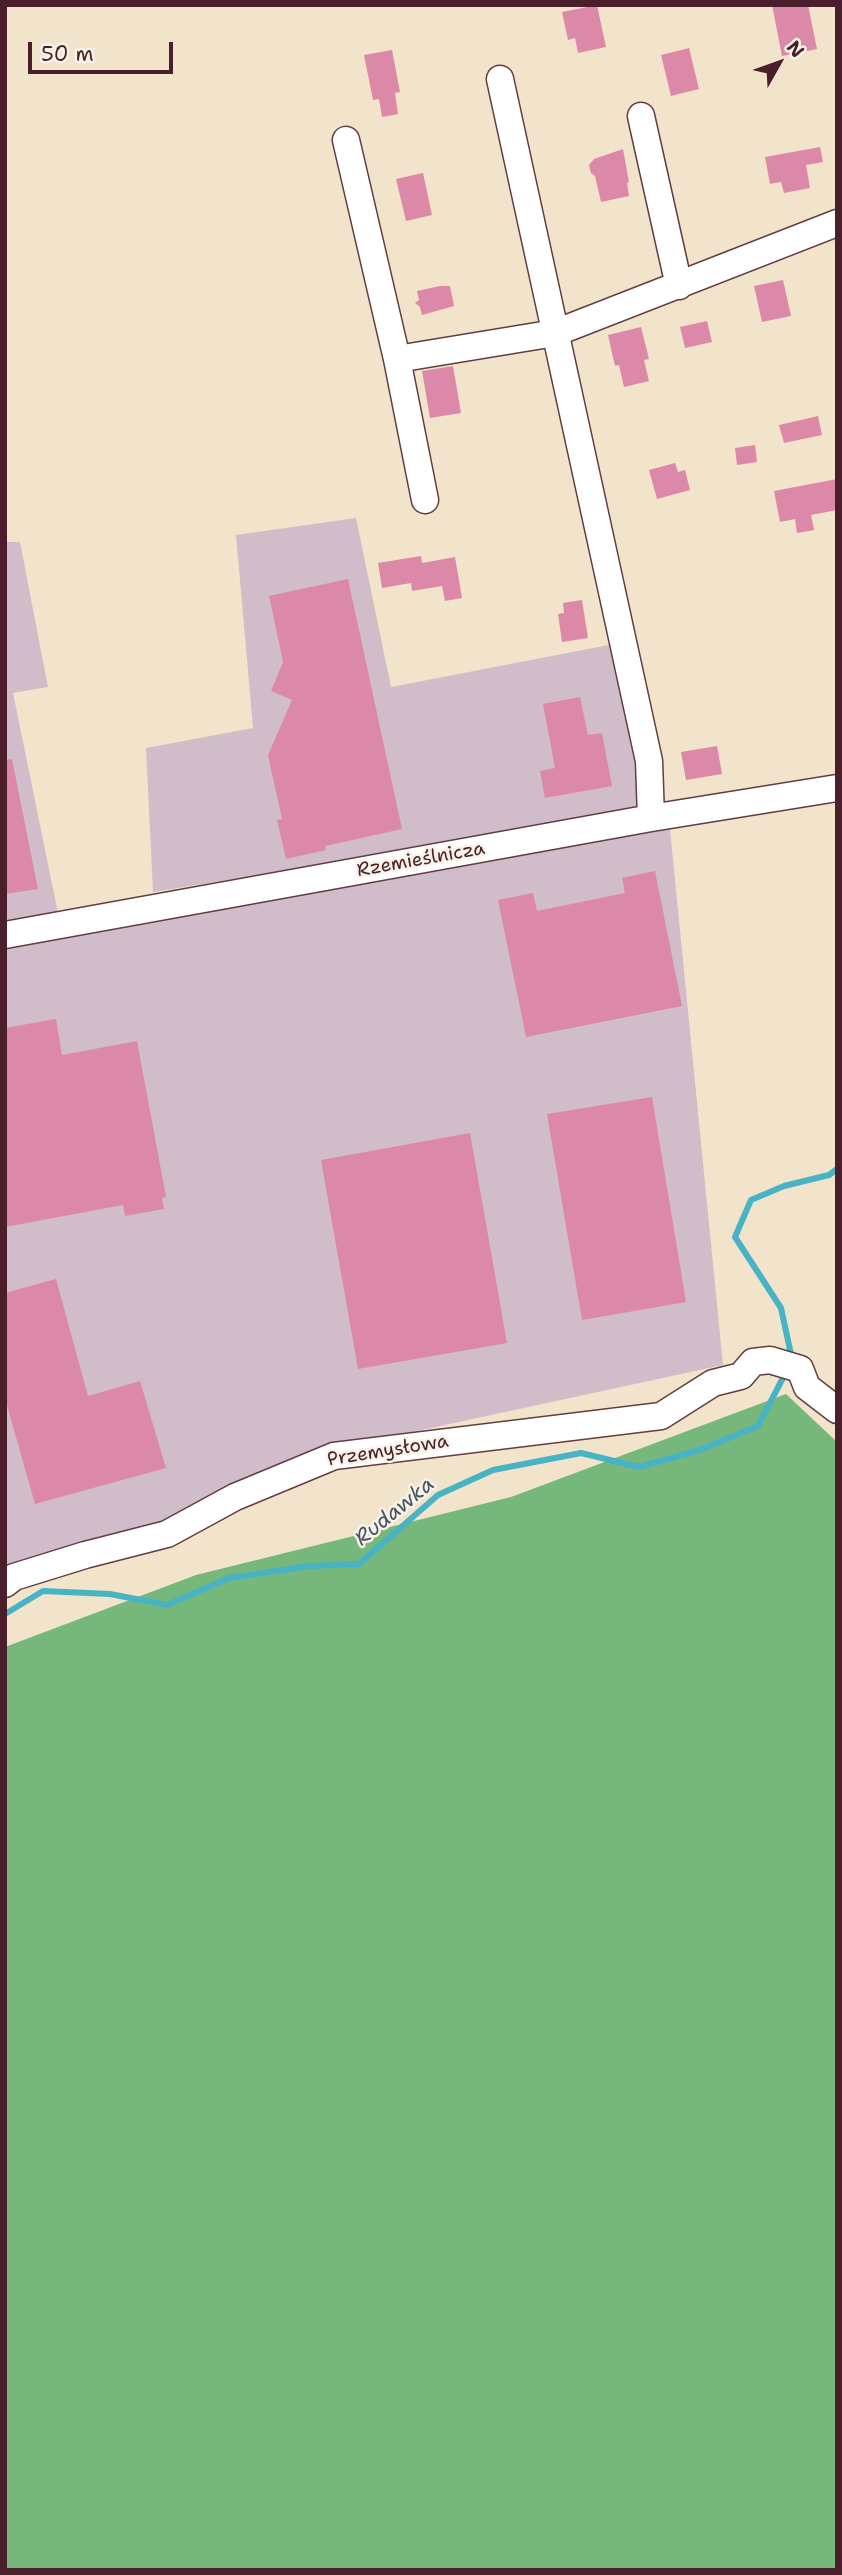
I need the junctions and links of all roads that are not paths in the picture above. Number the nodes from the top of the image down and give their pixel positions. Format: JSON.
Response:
{"nodes":[{"id":1,"x":500,"y":79,"type":"dead end"},
{"id":2,"x":641,"y":116,"type":"dead end"},
{"id":3,"x":346,"y":140,"type":"dead end"},
{"id":4,"x":837,"y":223,"type":"edge"},
{"id":5,"x":679,"y":286,"type":"junction"},
{"id":6,"x":555,"y":333,"type":"junction"},
{"id":7,"x":397,"y":359,"type":"junction"},
{"id":8,"x":425,"y":500,"type":"dead end"},
{"id":9,"x":837,"y":788,"type":"edge"},
{"id":10,"x":651,"y":818,"type":"junction"},
{"id":11,"x":5,"y":935,"type":"edge"},
{"id":12,"x":741,"y":1376,"type":"junction"},
{"id":13,"x":803,"y":1378,"type":"junction"},
{"id":14,"x":837,"y":1410,"type":"edge"},
{"id":15,"x":5,"y":1584,"type":"edge"}],
"edges":[{"from":1,"to":6,"type":"street"},
{"from":2,"to":5,"type":"street"},
{"from":3,"to":7,"type":"street"},
{"from":4,"to":5,"type":"street"},
{"from":5,"to":6,"type":"street"},
{"from":6,"to":7,"type":"street"},
{"from":6,"to":10,"type":"street"},
{"from":7,"to":8,"type":"street"},
{"from":9,"to":10,"type":"street","name":"Rzemieślnicza"},
{"from":10,"to":11,"type":"street","name":"Rzemieślnicza"},
{"from":12,"to":13,"type":"street","name":"Przemysłowa"},
{"from":12,"to":13,"type":"street","name":"Przemysłowa"},
{"from":12,"to":15,"type":"street","name":"Przemysłowa"},
{"from":13,"to":14,"type":"street","name":"Przemysłowa"}]}
